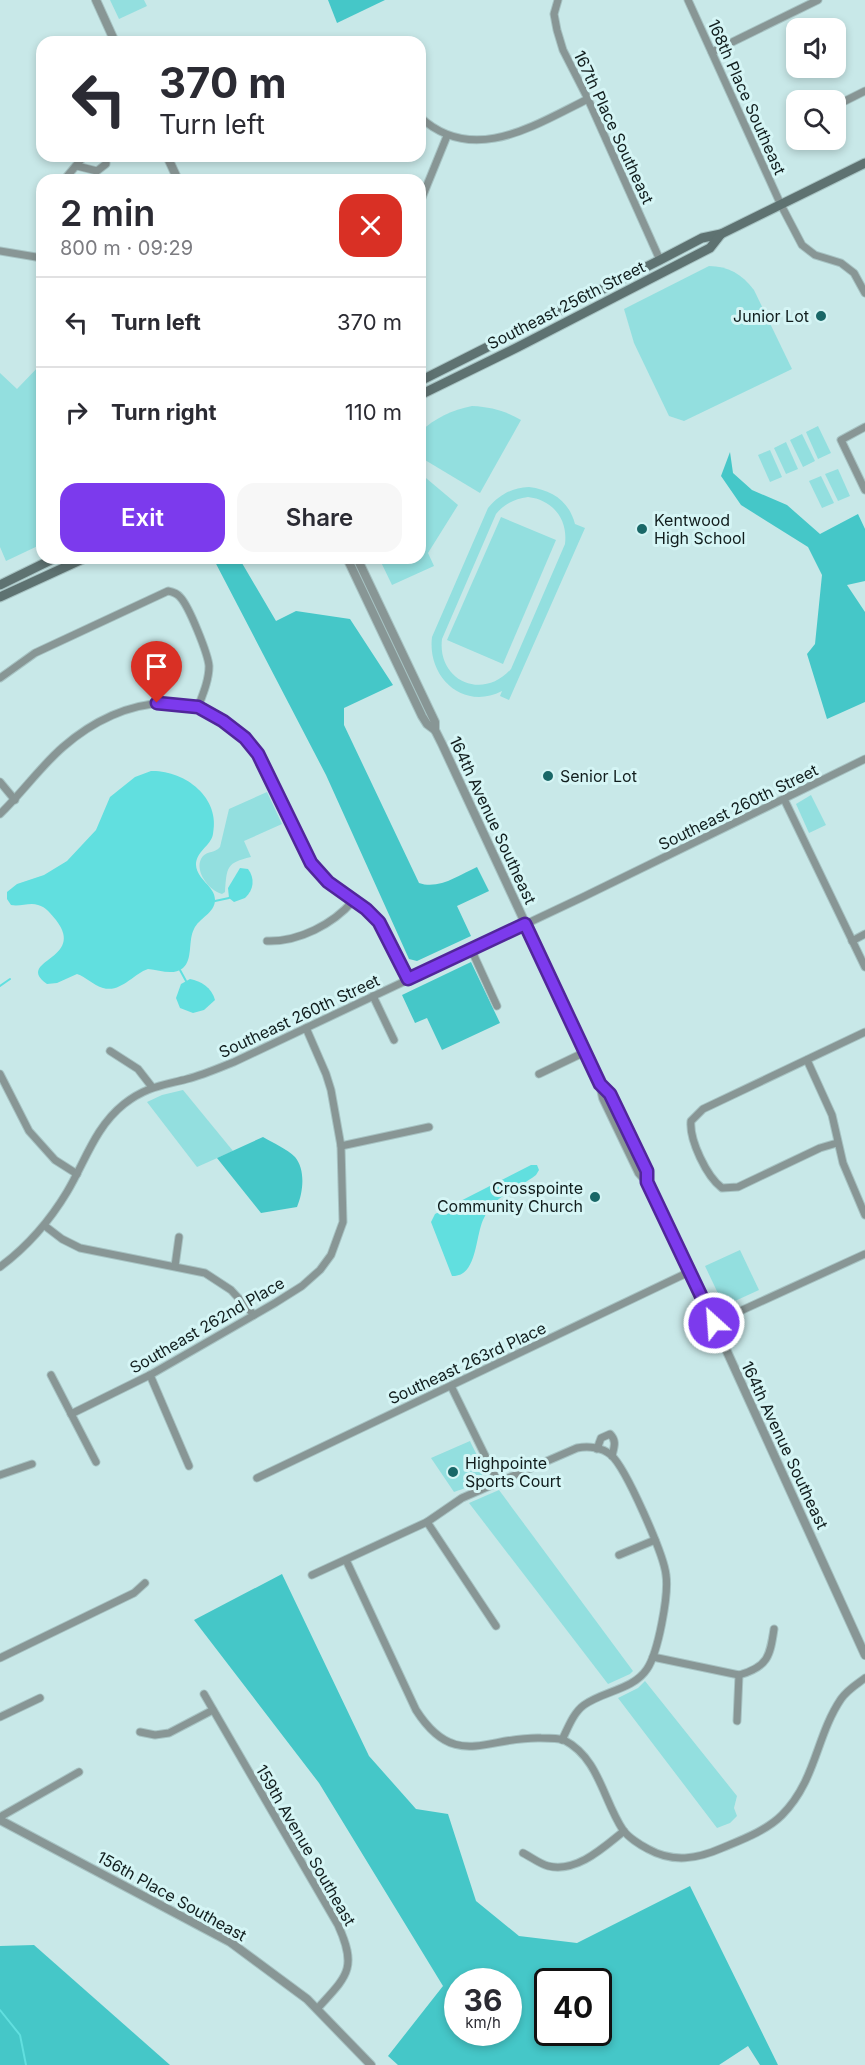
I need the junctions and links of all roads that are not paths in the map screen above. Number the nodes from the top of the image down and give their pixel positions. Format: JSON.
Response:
{"nodes":[{"id":1,"x":96,"y":0,"type":"edge"},
{"id":2,"x":688,"y":0,"type":"edge"},
{"id":3,"x":818,"y":0,"type":"edge"},
{"id":4,"x":558,"y":1,"type":"edge"},
{"id":5,"x":804,"y":3,"type":"edge"},
{"id":6,"x":112,"y":36,"type":"edge"},
{"id":7,"x":712,"y":51,"type":"junction"},
{"id":8,"x":865,"y":90,"type":"edge"},
{"id":9,"x":588,"y":99,"type":"junction"},
{"id":10,"x":846,"y":100,"type":"edge"},
{"id":11,"x":426,"y":121,"type":"edge"},
{"id":12,"x":447,"y":135,"type":"junction"},
{"id":13,"x":80,"y":162,"type":"edge"},
{"id":14,"x":105,"y":162,"type":"edge"},
{"id":15,"x":865,"y":163,"type":"edge"},
{"id":16,"x":77,"y":166,"type":"junction"},
{"id":17,"x":70,"y":174,"type":"edge"},
{"id":18,"x":426,"y":188,"type":"edge"},
{"id":19,"x":781,"y":205,"type":"junction"},
{"id":20,"x":721,"y":234,"type":"junction"},
{"id":21,"x":0,"y":251,"type":"edge"},
{"id":22,"x":36,"y":257,"type":"edge"},
{"id":23,"x":660,"y":260,"type":"junction"},
{"id":24,"x":865,"y":293,"type":"edge"},
{"id":25,"x":483,"y":351,"type":"junction"},
{"id":26,"x":477,"y":368,"type":"junction"},
{"id":27,"x":426,"y":378,"type":"edge"},
{"id":28,"x":426,"y":392,"type":"edge"},
{"id":29,"x":865,"y":427,"type":"edge"},
{"id":30,"x":865,"y":490,"type":"edge"},
{"id":31,"x":43,"y":564,"type":"edge"},
{"id":32,"x":71,"y":564,"type":"edge"},
{"id":33,"x":350,"y":564,"type":"edge"},
{"id":34,"x":360,"y":564,"type":"edge"},
{"id":35,"x":0,"y":585,"type":"edge"},
{"id":36,"x":0,"y":597,"type":"edge"},
{"id":37,"x":0,"y":678,"type":"edge"},
{"id":38,"x":198,"y":707,"type":"junction"},
{"id":39,"x":435,"y":730,"type":"junction"},
{"id":40,"x":865,"y":759,"type":"edge"},
{"id":41,"x":0,"y":782,"type":"edge"},
{"id":42,"x":784,"y":799,"type":"junction"},
{"id":43,"x":15,"y":800,"type":"junction"},
{"id":44,"x":0,"y":814,"type":"edge"},
{"id":45,"x":353,"y":901,"type":"junction"},
{"id":46,"x":525,"y":924,"type":"junction"},
{"id":47,"x":865,"y":934,"type":"edge"},
{"id":48,"x":267,"y":940,"type":"dead end"},
{"id":49,"x":852,"y":940,"type":"junction"},
{"id":50,"x":471,"y":949,"type":"junction"},
{"id":51,"x":865,"y":966,"type":"edge"},
{"id":52,"x":408,"y":979,"type":"junction"},
{"id":53,"x":373,"y":996,"type":"junction"},
{"id":54,"x":496,"y":1006,"type":"dead end"},
{"id":55,"x":306,"y":1028,"type":"junction"},
{"id":56,"x":865,"y":1032,"type":"edge"},
{"id":57,"x":394,"y":1040,"type":"dead end"},
{"id":58,"x":110,"y":1051,"type":"dead end"},
{"id":59,"x":585,"y":1052,"type":"junction"},
{"id":60,"x":807,"y":1060,"type":"junction"},
{"id":61,"x":0,"y":1074,"type":"edge"},
{"id":62,"x":539,"y":1074,"type":"dead end"},
{"id":63,"x":152,"y":1087,"type":"junction"},
{"id":64,"x":429,"y":1127,"type":"dead end"},
{"id":65,"x":837,"y":1143,"type":"junction"},
{"id":66,"x":341,"y":1146,"type":"junction"},
{"id":67,"x":77,"y":1174,"type":"junction"},
{"id":68,"x":865,"y":1215,"type":"edge"},
{"id":69,"x":45,"y":1226,"type":"junction"},
{"id":70,"x":179,"y":1237,"type":"dead end"},
{"id":71,"x":865,"y":1254,"type":"edge"},
{"id":72,"x":175,"y":1266,"type":"junction"},
{"id":73,"x":0,"y":1267,"type":"edge"},
{"id":74,"x":689,"y":1272,"type":"junction"},
{"id":75,"x":254,"y":1315,"type":"junction"},
{"id":76,"x":714,"y":1323,"type":"junction"},
{"id":77,"x":51,"y":1375,"type":"dead end"},
{"id":78,"x":150,"y":1375,"type":"junction"},
{"id":79,"x":451,"y":1386,"type":"junction"},
{"id":80,"x":71,"y":1414,"type":"junction"},
{"id":81,"x":597,"y":1449,"type":"junction"},
{"id":82,"x":610,"y":1455,"type":"junction"},
{"id":83,"x":96,"y":1462,"type":"dead end"},
{"id":84,"x":32,"y":1464,"type":"dead end"},
{"id":85,"x":189,"y":1466,"type":"dead end"},
{"id":86,"x":0,"y":1475,"type":"edge"},
{"id":87,"x":257,"y":1478,"type":"dead end"},
{"id":88,"x":498,"y":1482,"type":"junction"},
{"id":89,"x":427,"y":1522,"type":"junction"},
{"id":90,"x":655,"y":1540,"type":"junction"},
{"id":91,"x":619,"y":1555,"type":"dead end"},
{"id":92,"x":346,"y":1560,"type":"junction"},
{"id":93,"x":312,"y":1575,"type":"dead end"},
{"id":94,"x":145,"y":1583,"type":"dead end"},
{"id":95,"x":496,"y":1626,"type":"dead end"},
{"id":96,"x":774,"y":1629,"type":"dead end"},
{"id":97,"x":865,"y":1655,"type":"edge"},
{"id":98,"x":653,"y":1657,"type":"junction"},
{"id":99,"x":0,"y":1658,"type":"edge"},
{"id":100,"x":739,"y":1675,"type":"junction"},
{"id":101,"x":865,"y":1678,"type":"edge"},
{"id":102,"x":204,"y":1694,"type":"dead end"},
{"id":103,"x":40,"y":1698,"type":"dead end"},
{"id":104,"x":213,"y":1710,"type":"junction"},
{"id":105,"x":0,"y":1717,"type":"edge"},
{"id":106,"x":737,"y":1721,"type":"dead end"},
{"id":107,"x":140,"y":1732,"type":"dead end"},
{"id":108,"x":562,"y":1740,"type":"junction"},
{"id":109,"x":79,"y":1772,"type":"dead end"},
{"id":110,"x":0,"y":1819,"type":"edge"},
{"id":111,"x":624,"y":1831,"type":"junction"},
{"id":112,"x":523,"y":1853,"type":"dead end"},
{"id":113,"x":317,"y":2009,"type":"junction"},
{"id":114,"x":370,"y":2065,"type":"edge"}],
"edges":[{"from":1,"to":6,"type":"street"},
{"from":2,"to":7,"type":"street","name":"168th Place Southeast"},
{"from":3,"to":5,"type":"street"},
{"from":4,"to":9,"type":"street","name":"167th Place Southeast"},
{"from":5,"to":7,"type":"street"},
{"from":7,"to":19,"type":"street","name":"168th Place Southeast"},
{"from":8,"to":10,"type":"street"},
{"from":9,"to":12,"type":"street"},
{"from":9,"to":23,"type":"street","name":"167th Place Southeast"},
{"from":11,"to":12,"type":"street"},
{"from":12,"to":18,"type":"street"},
{"from":13,"to":16,"type":"street"},
{"from":14,"to":16,"type":"street"},
{"from":15,"to":19,"type":"main road","name":"Southeast 256th Street"},
{"from":16,"to":17,"type":"street"},
{"from":19,"to":20,"type":"main road","name":"Southeast 256th Street"},
{"from":19,"to":24,"type":"street","name":"168th Place Southeast"},
{"from":20,"to":23,"type":"main road","name":"Southeast 256th Street"},
{"from":20,"to":26,"type":"main road","name":"Southeast 256th Street"},
{"from":21,"to":22,"type":"street"},
{"from":23,"to":25,"type":"main road","name":"Southeast 256th Street"},
{"from":25,"to":26,"type":"main road"},
{"from":25,"to":27,"type":"main road","name":"Southeast 256th Street"},
{"from":26,"to":28,"type":"main road","name":"Southeast 256th Street"},
{"from":29,"to":30,"type":"street"},
{"from":31,"to":35,"type":"main road"},
{"from":32,"to":36,"type":"main road"},
{"from":33,"to":39,"type":"street","name":"164th Avenue Southeast"},
{"from":34,"to":39,"type":"street","name":"164th Avenue Southeast"},
{"from":37,"to":38,"type":"street"},
{"from":38,"to":43,"type":"street"},
{"from":38,"to":45,"type":"street"},
{"from":39,"to":46,"type":"street","name":"164th Avenue Southeast"},
{"from":40,"to":42,"type":"street","name":"Southeast 260th Street"},
{"from":41,"to":43,"type":"street"},
{"from":42,"to":46,"type":"street","name":"Southeast 260th Street"},
{"from":42,"to":49,"type":"street"},
{"from":43,"to":44,"type":"street"},
{"from":45,"to":48,"type":"street"},
{"from":45,"to":52,"type":"street"},
{"from":46,"to":50,"type":"street","name":"Southeast 260th Street"},
{"from":46,"to":59,"type":"street","name":"164th Avenue Southeast"},
{"from":47,"to":49,"type":"street"},
{"from":49,"to":51,"type":"street"},
{"from":50,"to":52,"type":"street","name":"Southeast 260th Street"},
{"from":50,"to":54,"type":"street"},
{"from":52,"to":53,"type":"street","name":"Southeast 260th Street"},
{"from":53,"to":55,"type":"street","name":"Southeast 260th Street"},
{"from":53,"to":57,"type":"street"},
{"from":55,"to":63,"type":"street","name":"Southeast 260th Street"},
{"from":55,"to":66,"type":"street","name":"Southeast 262nd Place"},
{"from":56,"to":60,"type":"street"},
{"from":58,"to":63,"type":"street"},
{"from":59,"to":62,"type":"street"},
{"from":59,"to":74,"type":"street","name":"164th Avenue Southeast"},
{"from":60,"to":65,"type":"street"},
{"from":60,"to":65,"type":"street"},
{"from":61,"to":67,"type":"street"},
{"from":63,"to":67,"type":"street","name":"Southeast 260th Street"},
{"from":64,"to":66,"type":"street"},
{"from":65,"to":68,"type":"street"},
{"from":66,"to":75,"type":"street","name":"Southeast 262nd Place"},
{"from":67,"to":69,"type":"street","name":"Southeast 260th Street"},
{"from":69,"to":72,"type":"street"},
{"from":69,"to":73,"type":"street","name":"Southeast 260th Street"},
{"from":70,"to":72,"type":"street"},
{"from":71,"to":76,"type":"street"},
{"from":72,"to":75,"type":"street"},
{"from":74,"to":76,"type":"street","name":"164th Avenue Southeast"},
{"from":74,"to":79,"type":"street","name":"Southeast 263rd Place"},
{"from":75,"to":78,"type":"street","name":"Southeast 262nd Place"},
{"from":76,"to":97,"type":"street","name":"164th Avenue Southeast"},
{"from":77,"to":80,"type":"street"},
{"from":78,"to":80,"type":"street","name":"Southeast 262nd Place"},
{"from":78,"to":85,"type":"street"},
{"from":79,"to":87,"type":"street","name":"Southeast 263rd Place"},
{"from":79,"to":88,"type":"street"},
{"from":80,"to":83,"type":"street"},
{"from":81,"to":82,"type":"street"},
{"from":81,"to":82,"type":"street"},
{"from":81,"to":88,"type":"street"},
{"from":82,"to":90,"type":"street"},
{"from":84,"to":86,"type":"street"},
{"from":88,"to":89,"type":"street"},
{"from":89,"to":92,"type":"street"},
{"from":89,"to":95,"type":"street"},
{"from":90,"to":91,"type":"street"},
{"from":90,"to":98,"type":"street"},
{"from":92,"to":93,"type":"street"},
{"from":92,"to":108,"type":"street"},
{"from":94,"to":99,"type":"street"},
{"from":96,"to":100,"type":"street"},
{"from":98,"to":100,"type":"street"},
{"from":98,"to":108,"type":"street"},
{"from":100,"to":106,"type":"street"},
{"from":101,"to":111,"type":"street"},
{"from":102,"to":104,"type":"street","name":"159th Avenue Southeast"},
{"from":103,"to":105,"type":"street"},
{"from":104,"to":107,"type":"street"},
{"from":104,"to":113,"type":"street","name":"159th Avenue Southeast"},
{"from":108,"to":111,"type":"street"},
{"from":109,"to":110,"type":"street"},
{"from":110,"to":113,"type":"street","name":"156th Place Southeast"},
{"from":111,"to":112,"type":"street"},
{"from":113,"to":114,"type":"street","name":"156th Place Southeast"}]}
